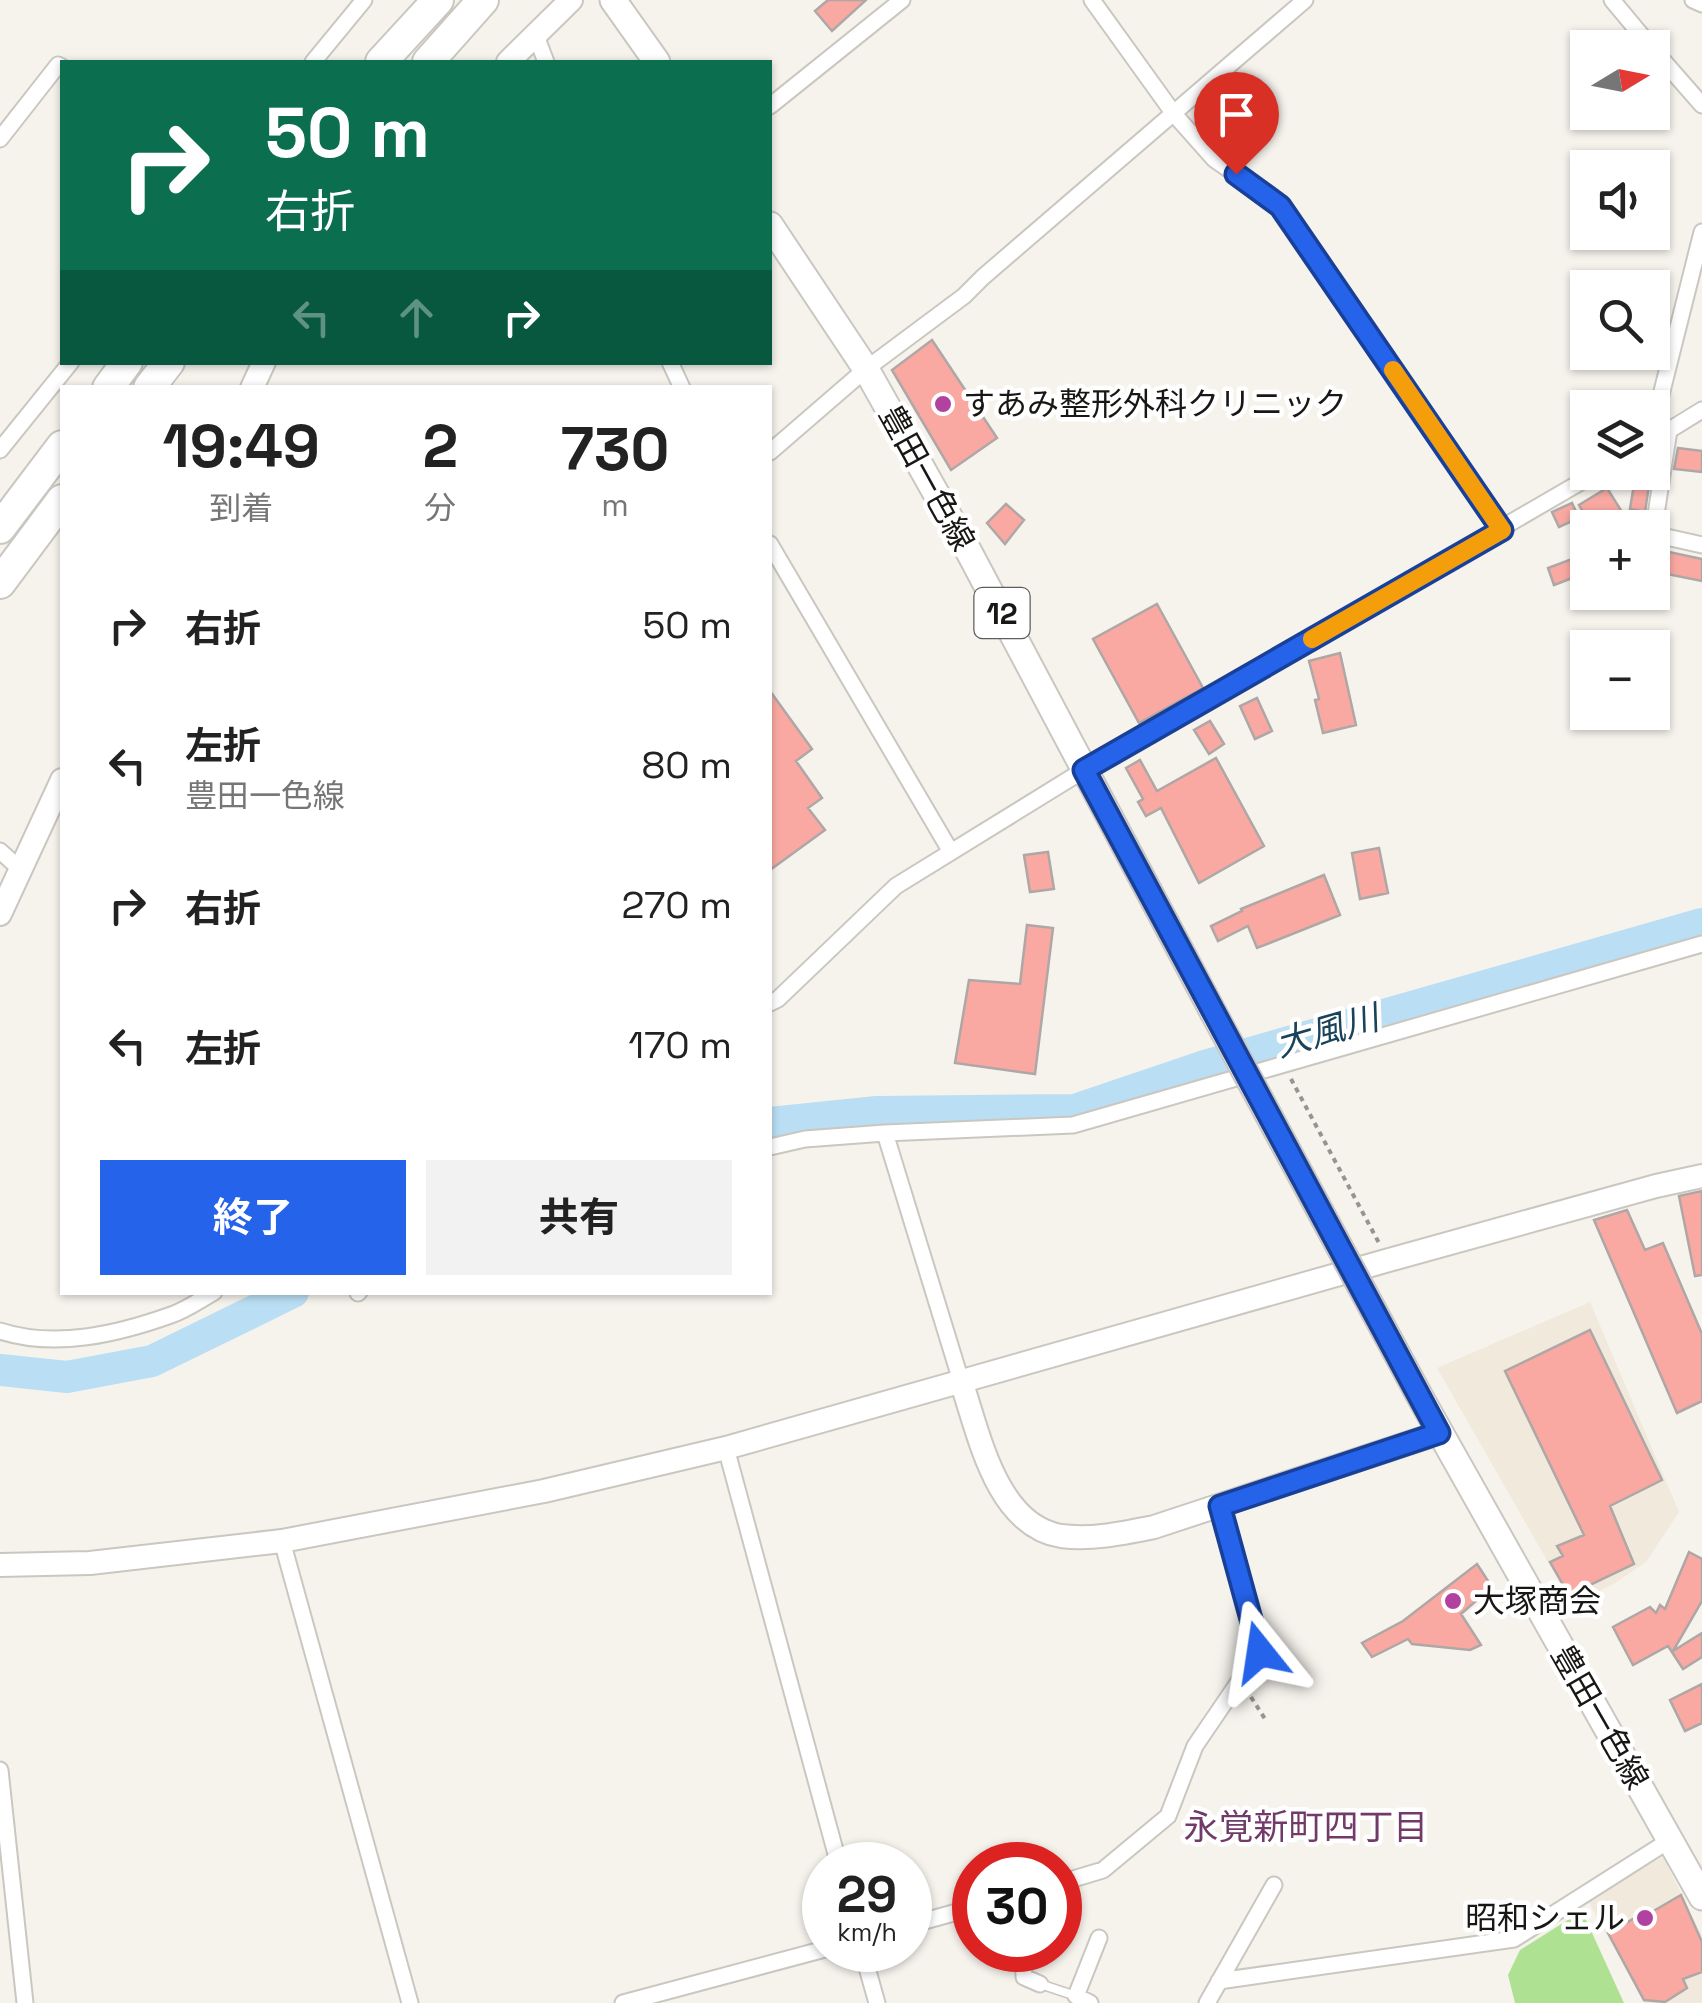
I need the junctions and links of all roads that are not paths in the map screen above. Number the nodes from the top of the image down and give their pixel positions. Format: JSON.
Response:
{"nodes":[{"id":1,"x":364,"y":0,"type":"edge"},
{"id":2,"x":438,"y":0,"type":"edge"},
{"id":3,"x":484,"y":0,"type":"edge"},
{"id":4,"x":571,"y":0,"type":"edge"},
{"id":5,"x":613,"y":0,"type":"edge"},
{"id":6,"x":902,"y":0,"type":"edge"},
{"id":7,"x":1092,"y":0,"type":"edge"},
{"id":8,"x":1305,"y":0,"type":"edge"},
{"id":9,"x":1612,"y":0,"type":"edge"},
{"id":10,"x":1692,"y":0,"type":"edge"},
{"id":11,"x":1702,"y":4,"type":"edge"},
{"id":12,"x":1637,"y":30,"type":"edge"},
{"id":13,"x":535,"y":34,"type":"junction"},
{"id":14,"x":316,"y":60,"type":"edge"},
{"id":15,"x":383,"y":60,"type":"edge"},
{"id":16,"x":430,"y":60,"type":"edge"},
{"id":17,"x":510,"y":60,"type":"edge"},
{"id":18,"x":545,"y":60,"type":"edge"},
{"id":19,"x":656,"y":60,"type":"edge"},
{"id":20,"x":60,"y":66,"type":"edge"},
{"id":21,"x":1670,"y":69,"type":"edge"},
{"id":22,"x":772,"y":104,"type":"edge"},
{"id":23,"x":1702,"y":105,"type":"edge"},
{"id":24,"x":1174,"y":114,"type":"junction"},
{"id":25,"x":0,"y":139,"type":"edge"},
{"id":26,"x":772,"y":229,"type":"edge"},
{"id":27,"x":1702,"y":232,"type":"edge"},
{"id":28,"x":69,"y":365,"type":"edge"},
{"id":29,"x":167,"y":365,"type":"edge"},
{"id":30,"x":866,"y":368,"type":"junction"},
{"id":31,"x":150,"y":385,"type":"edge"},
{"id":32,"x":1669,"y":390,"type":"edge"},
{"id":33,"x":1702,"y":410,"type":"edge"},
{"id":34,"x":1670,"y":426,"type":"edge"},
{"id":35,"x":60,"y":449,"type":"edge"},
{"id":36,"x":0,"y":450,"type":"edge"},
{"id":37,"x":772,"y":450,"type":"edge"},
{"id":38,"x":1570,"y":489,"type":"edge"},
{"id":39,"x":1656,"y":490,"type":"edge"},
{"id":40,"x":60,"y":503,"type":"edge"},
{"id":41,"x":0,"y":528,"type":"edge"},
{"id":42,"x":1502,"y":530,"type":"junction"},
{"id":43,"x":1702,"y":545,"type":"edge"},
{"id":44,"x":772,"y":547,"type":"edge"},
{"id":45,"x":0,"y":583,"type":"edge"},
{"id":46,"x":1084,"y":770,"type":"junction"},
{"id":47,"x":60,"y":784,"type":"edge"},
{"id":48,"x":0,"y":851,"type":"edge"},
{"id":49,"x":951,"y":852,"type":"junction"},
{"id":50,"x":20,"y":869,"type":"junction"},
{"id":51,"x":0,"y":914,"type":"edge"},
{"id":52,"x":1702,"y":944,"type":"edge"},
{"id":53,"x":772,"y":1002,"type":"edge"},
{"id":54,"x":885,"y":1133,"type":"junction"},
{"id":55,"x":772,"y":1147,"type":"edge"},
{"id":56,"x":1702,"y":1176,"type":"edge"},
{"id":57,"x":209,"y":1295,"type":"edge"},
{"id":58,"x":0,"y":1331,"type":"edge"},
{"id":59,"x":961,"y":1381,"type":"junction"},
{"id":60,"x":1439,"y":1433,"type":"junction"},
{"id":61,"x":726,"y":1448,"type":"junction"},
{"id":62,"x":1220,"y":1506,"type":"junction"},
{"id":63,"x":282,"y":1541,"type":"junction"},
{"id":64,"x":0,"y":1565,"type":"edge"},
{"id":65,"x":0,"y":1770,"type":"edge"},
{"id":66,"x":1670,"y":1840,"type":"junction"},
{"id":67,"x":833,"y":1842,"type":"edge"},
{"id":68,"x":1082,"y":1876,"type":"edge"},
{"id":69,"x":1274,"y":1885,"type":"dead end"},
{"id":70,"x":1702,"y":1897,"type":"edge"},
{"id":71,"x":1099,"y":1938,"type":"dead end"},
{"id":72,"x":802,"y":1955,"type":"edge"},
{"id":73,"x":868,"y":1972,"type":"edge"},
{"id":74,"x":1024,"y":1972,"type":"edge"},
{"id":75,"x":1218,"y":1981,"type":"junction"},
{"id":76,"x":1040,"y":1984,"type":"joint"},
{"id":77,"x":1083,"y":2000,"type":"edge"},
{"id":78,"x":25,"y":2003,"type":"edge"},
{"id":79,"x":410,"y":2003,"type":"edge"},
{"id":80,"x":624,"y":2003,"type":"edge"},
{"id":81,"x":877,"y":2003,"type":"edge"},
{"id":82,"x":1207,"y":2003,"type":"edge"}],
"edges":[{"from":1,"to":14,"type":"street"},
{"from":2,"to":15,"type":"highway"},
{"from":3,"to":16,"type":"highway"},
{"from":4,"to":13,"type":"street"},
{"from":5,"to":19,"type":"main road"},
{"from":6,"to":22,"type":"street"},
{"from":7,"to":24,"type":"street"},
{"from":8,"to":24,"type":"street"},
{"from":9,"to":12,"type":"street"},
{"from":10,"to":11,"type":"street"},
{"from":13,"to":17,"type":"street"},
{"from":13,"to":18,"type":"street"},
{"from":20,"to":25,"type":"street"},
{"from":21,"to":23,"type":"street"},
{"from":24,"to":30,"type":"street"},
{"from":24,"to":42,"type":"street"},
{"from":26,"to":30,"type":"main road","name":"豊田一色線","number":"12"},
{"from":27,"to":32,"type":"street"},
{"from":28,"to":36,"type":"street"},
{"from":29,"to":31,"type":"highway"},
{"from":30,"to":37,"type":"street"},
{"from":30,"to":46,"type":"main road","name":"豊田一色線","number":"12"},
{"from":33,"to":34,"type":"street"},
{"from":35,"to":41,"type":"highway"},
{"from":38,"to":42,"type":"street"},
{"from":39,"to":43,"type":"street"},
{"from":40,"to":45,"type":"highway"},
{"from":42,"to":46,"type":"street"},
{"from":44,"to":49,"type":"street"},
{"from":46,"to":49,"type":"street"},
{"from":46,"to":60,"type":"main road","name":"豊田一色線","number":"12","bridge":true},
{"from":47,"to":50,"type":"street"},
{"from":48,"to":50,"type":"street"},
{"from":49,"to":53,"type":"street"},
{"from":50,"to":51,"type":"street"},
{"from":52,"to":54,"type":"street"},
{"from":54,"to":55,"type":"street"},
{"from":54,"to":59,"type":"street"},
{"from":56,"to":59,"type":"street"},
{"from":57,"to":58,"type":"street"},
{"from":59,"to":61,"type":"street"},
{"from":59,"to":62,"type":"street"},
{"from":60,"to":62,"type":"street"},
{"from":60,"to":66,"type":"main road","name":"豊田一色線","number":"12"},
{"from":61,"to":63,"type":"street"},
{"from":61,"to":67,"type":"street"},
{"from":62,"to":68,"type":"street"},
{"from":63,"to":64,"type":"street"},
{"from":63,"to":79,"type":"street"},
{"from":65,"to":78,"type":"street"},
{"from":66,"to":70,"type":"main road","name":"豊田一色線","number":"12"},
{"from":66,"to":75,"type":"street"},
{"from":69,"to":75,"type":"street"},
{"from":71,"to":77,"type":"street"},
{"from":72,"to":80,"type":"street"},
{"from":73,"to":81,"type":"street"},
{"from":74,"to":76,"type":"street"},
{"from":75,"to":82,"type":"street"},
{"from":76,"to":77,"type":"lane"}]}
